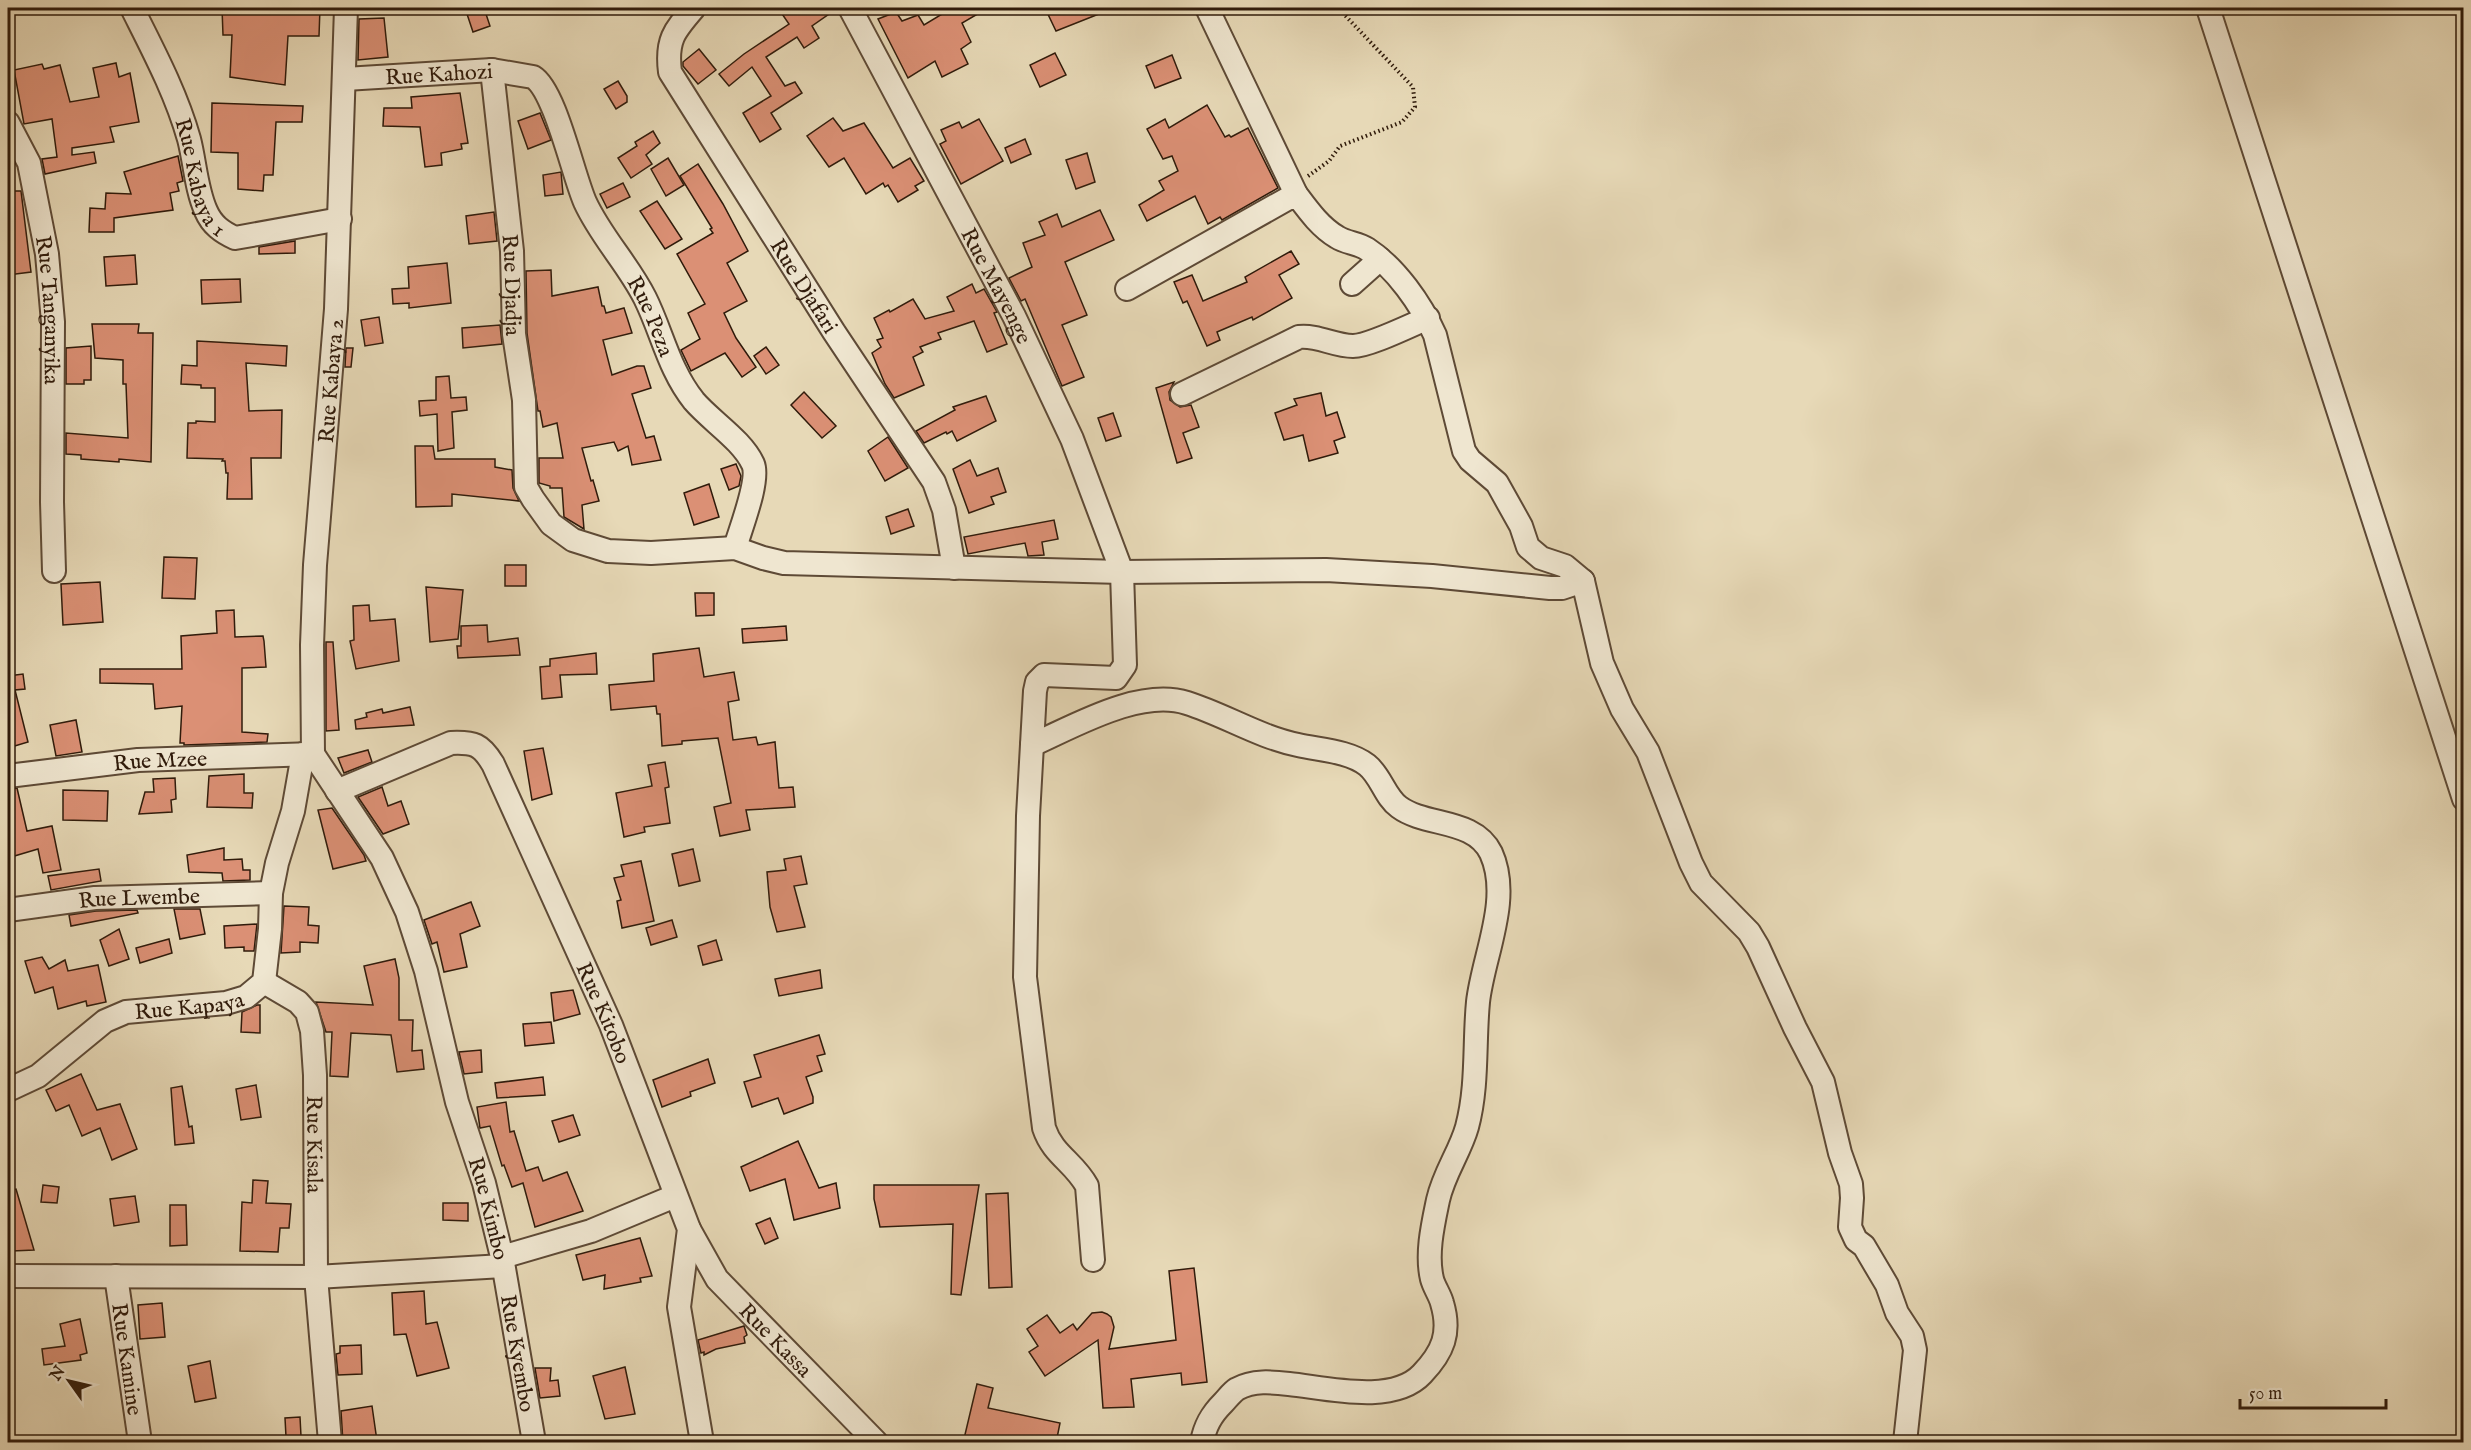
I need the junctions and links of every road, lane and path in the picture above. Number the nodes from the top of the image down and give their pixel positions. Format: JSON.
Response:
{"nodes":[{"id":1,"x":132,"y":8,"type":"edge"},
{"id":2,"x":346,"y":8,"type":"edge"},
{"id":3,"x":694,"y":8,"type":"edge"},
{"id":4,"x":850,"y":8,"type":"edge"},
{"id":5,"x":1207,"y":8,"type":"edge"},
{"id":6,"x":1338,"y":8,"type":"edge"},
{"id":7,"x":2208,"y":8,"type":"edge"},
{"id":8,"x":492,"y":70,"type":"junction"},
{"id":9,"x":533,"y":77,"type":"joint"},
{"id":10,"x":345,"y":79,"type":"junction"},
{"id":11,"x":8,"y":123,"type":"edge"},
{"id":12,"x":1296,"y":194,"type":"junction"},
{"id":13,"x":340,"y":219,"type":"junction"},
{"id":14,"x":1380,"y":260,"type":"junction"},
{"id":15,"x":1352,"y":284,"type":"dead end"},
{"id":16,"x":1127,"y":289,"type":"dead end"},
{"id":17,"x":1428,"y":318,"type":"junction"},
{"id":18,"x":1182,"y":394,"type":"dead end"},
{"id":19,"x":735,"y":548,"type":"junction"},
{"id":20,"x":954,"y":568,"type":"junction"},
{"id":21,"x":54,"y":571,"type":"dead end"},
{"id":22,"x":1122,"y":572,"type":"junction"},
{"id":23,"x":1583,"y":581,"type":"junction"},
{"id":24,"x":1032,"y":745,"type":"junction"},
{"id":25,"x":308,"y":754,"type":"junction"},
{"id":26,"x":8,"y":776,"type":"edge"},
{"id":27,"x":337,"y":790,"type":"junction"},
{"id":28,"x":2463,"y":799,"type":"edge"},
{"id":29,"x":271,"y":892,"type":"junction"},
{"id":30,"x":8,"y":910,"type":"edge"},
{"id":31,"x":264,"y":982,"type":"junction"},
{"id":32,"x":8,"y":1090,"type":"edge"},
{"id":33,"x":675,"y":1196,"type":"junction"},
{"id":34,"x":689,"y":1228,"type":"junction"},
{"id":35,"x":1093,"y":1260,"type":"dead end"},
{"id":36,"x":503,"y":1261,"type":"junction"},
{"id":37,"x":8,"y":1276,"type":"edge"},
{"id":38,"x":116,"y":1276,"type":"junction"},
{"id":39,"x":316,"y":1277,"type":"junction"},
{"id":40,"x":140,"y":1443,"type":"edge"},
{"id":41,"x":330,"y":1443,"type":"edge"},
{"id":42,"x":534,"y":1443,"type":"edge"},
{"id":43,"x":702,"y":1443,"type":"edge"},
{"id":44,"x":876,"y":1443,"type":"edge"},
{"id":45,"x":1202,"y":1443,"type":"edge"},
{"id":46,"x":1905,"y":1443,"type":"edge"}],
"edges":[{"from":1,"to":13,"type":"street","name":"Rue Kabaya 1"},
{"from":2,"to":10,"type":"street","name":"Rue Kabaya 2"},
{"from":3,"to":20,"type":"street","name":"Rue Djafari"},
{"from":4,"to":22,"type":"street","name":"Rue Mayenge"},
{"from":5,"to":12,"type":"street"},
{"from":6,"to":12,"type":"path"},
{"from":7,"to":28,"type":"street"},
{"from":8,"to":9,"type":"street","name":"Rue Kahozi"},
{"from":8,"to":10,"type":"street","name":"Rue Kahozi"},
{"from":8,"to":19,"type":"street","name":"Rue Djadja"},
{"from":9,"to":19,"type":"street","name":"Rue Peza"},
{"from":10,"to":13,"type":"street","name":"Rue Kabaya 2"},
{"from":11,"to":21,"type":"street","name":"Rue Tanganyika"},
{"from":12,"to":14,"type":"street"},
{"from":12,"to":16,"type":"street"},
{"from":13,"to":25,"type":"street","name":"Rue Kabaya 2"},
{"from":14,"to":15,"type":"street"},
{"from":14,"to":17,"type":"street"},
{"from":17,"to":18,"type":"street"},
{"from":17,"to":23,"type":"street"},
{"from":19,"to":20,"type":"street"},
{"from":20,"to":22,"type":"street"},
{"from":22,"to":23,"type":"street"},
{"from":22,"to":24,"type":"street","name":"Rue Mayenge"},
{"from":23,"to":46,"type":"street"},
{"from":24,"to":35,"type":"street"},
{"from":24,"to":45,"type":"street"},
{"from":25,"to":26,"type":"street","name":"Rue Mzee"},
{"from":25,"to":27,"type":"street","name":"Rue Kimbo"},
{"from":25,"to":29,"type":"street","name":"Rue Kapaya"},
{"from":27,"to":33,"type":"street","name":"Rue Kitobo"},
{"from":27,"to":36,"type":"street","name":"Rue Kimbo"},
{"from":29,"to":30,"type":"street","name":"Rue Lwembe"},
{"from":29,"to":31,"type":"street","name":"Rue Kapaya"},
{"from":31,"to":32,"type":"street","name":"Rue Kapaya"},
{"from":31,"to":39,"type":"street","name":"Rue Kisala"},
{"from":33,"to":34,"type":"street","name":"Rue Kitobo"},
{"from":33,"to":36,"type":"street"},
{"from":34,"to":43,"type":"street"},
{"from":34,"to":44,"type":"street","name":"Rue Kassa"},
{"from":36,"to":39,"type":"street","name":"Rue Kimbo"},
{"from":36,"to":42,"type":"street","name":"Rue Kyembo"},
{"from":37,"to":38,"type":"street","name":"Rue Kimbo"},
{"from":38,"to":39,"type":"street","name":"Rue Kimbo"},
{"from":38,"to":40,"type":"street","name":"Rue Kamine"},
{"from":39,"to":41,"type":"street","name":"Rue Kisala"}]}
